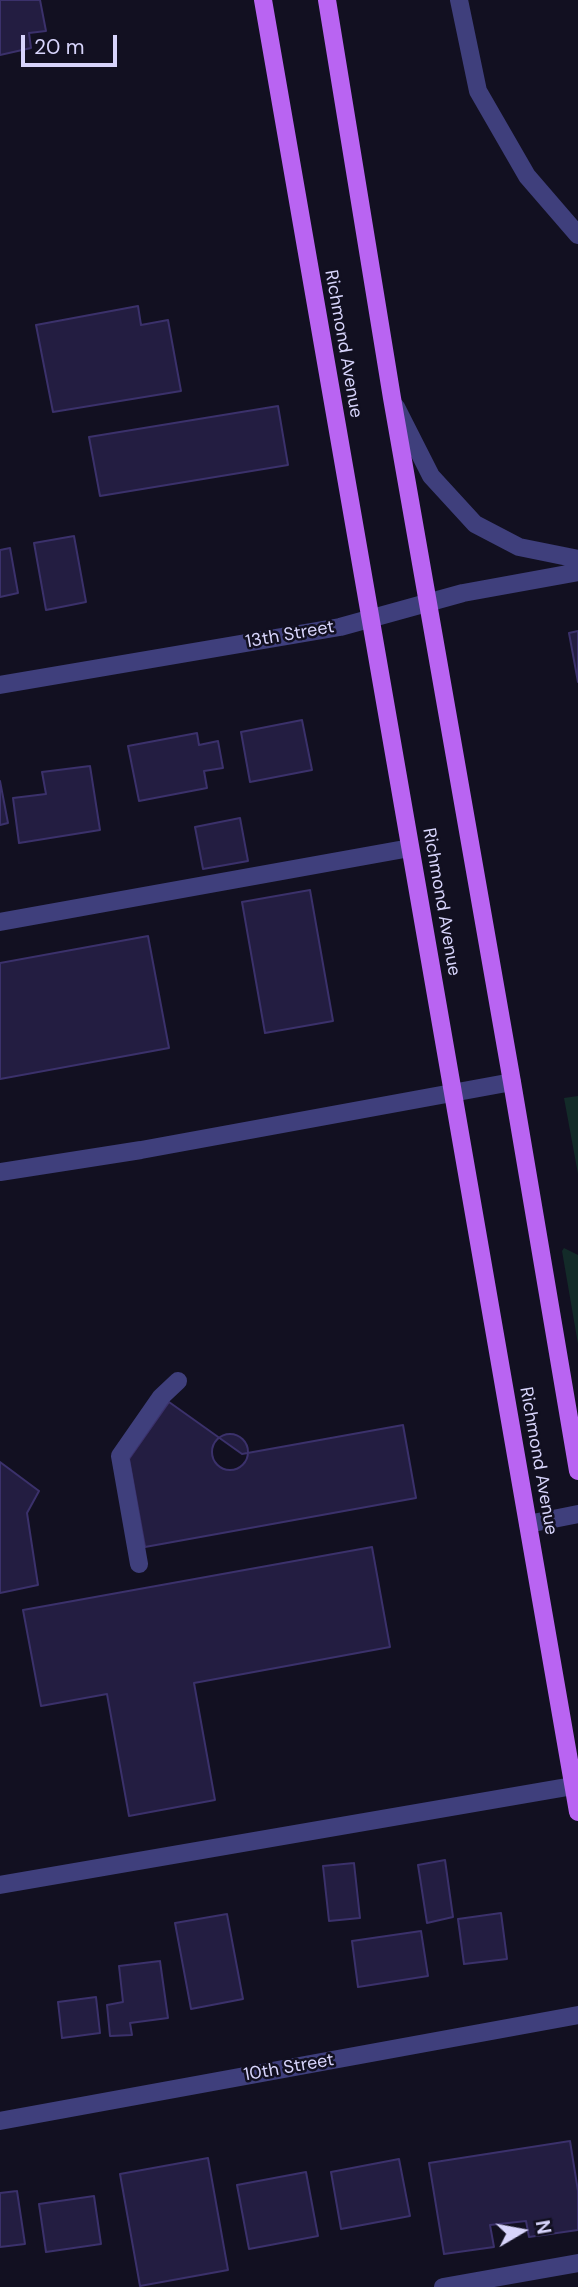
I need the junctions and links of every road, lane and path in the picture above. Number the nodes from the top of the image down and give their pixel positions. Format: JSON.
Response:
{"nodes":[{"id":1,"x":263,"y":0,"type":"edge"},
{"id":2,"x":327,"y":0,"type":"edge"},
{"id":3,"x":459,"y":0,"type":"edge"},
{"id":4,"x":578,"y":235,"type":"edge"},
{"id":5,"x":392,"y":398,"type":"junction"},
{"id":6,"x":578,"y":559,"type":"edge"},
{"id":7,"x":578,"y":572,"type":"edge"},
{"id":8,"x":428,"y":603,"type":"junction"},
{"id":9,"x":371,"y":619,"type":"junction"},
{"id":10,"x":0,"y":685,"type":"edge"},
{"id":11,"x":410,"y":848,"type":"junction"},
{"id":12,"x":0,"y":922,"type":"edge"},
{"id":13,"x":512,"y":1082,"type":"junction"},
{"id":14,"x":453,"y":1093,"type":"junction"},
{"id":15,"x":0,"y":1172,"type":"edge"},
{"id":16,"x":178,"y":1381,"type":"dead end"},
{"id":17,"x":578,"y":1471,"type":"edge"},
{"id":18,"x":578,"y":1514,"type":"edge"},
{"id":19,"x":528,"y":1524,"type":"junction"},
{"id":20,"x":139,"y":1564,"type":"dead end"},
{"id":21,"x":571,"y":1731,"type":"edge"},
{"id":22,"x":575,"y":1786,"type":"edge"},
{"id":23,"x":578,"y":1812,"type":"edge"},
{"id":24,"x":0,"y":1885,"type":"edge"},
{"id":25,"x":578,"y":2015,"type":"edge"},
{"id":26,"x":0,"y":2121,"type":"edge"},
{"id":27,"x":578,"y":2263,"type":"edge"},
{"id":28,"x":443,"y":2287,"type":"edge"}],
"edges":[{"from":1,"to":9,"type":"main road","name":"Richmond Avenue"},
{"from":2,"to":5,"type":"main road"},
{"from":3,"to":4,"type":"street"},
{"from":5,"to":6,"type":"street"},
{"from":5,"to":8,"type":"main road"},
{"from":7,"to":8,"type":"street","name":"13th Street"},
{"from":8,"to":9,"type":"street","name":"13th Street"},
{"from":8,"to":13,"type":"main road"},
{"from":9,"to":10,"type":"street","name":"13th Street"},
{"from":9,"to":11,"type":"main road","name":"Richmond Avenue"},
{"from":11,"to":12,"type":"street"},
{"from":11,"to":14,"type":"main road","name":"Richmond Avenue"},
{"from":13,"to":14,"type":"street"},
{"from":13,"to":17,"type":"main road"},
{"from":14,"to":15,"type":"street"},
{"from":14,"to":19,"type":"main road","name":"Richmond Avenue"},
{"from":16,"to":20,"type":"street"},
{"from":18,"to":19,"type":"street"},
{"from":19,"to":21,"type":"main road","name":"Richmond Avenue"},
{"from":21,"to":22,"type":"main road","name":"Richmond Avenue"},
{"from":22,"to":23,"type":"main road","name":"Richmond Avenue"},
{"from":22,"to":24,"type":"street"},
{"from":25,"to":26,"type":"street","name":"10th Street"},
{"from":27,"to":28,"type":"street"}]}
